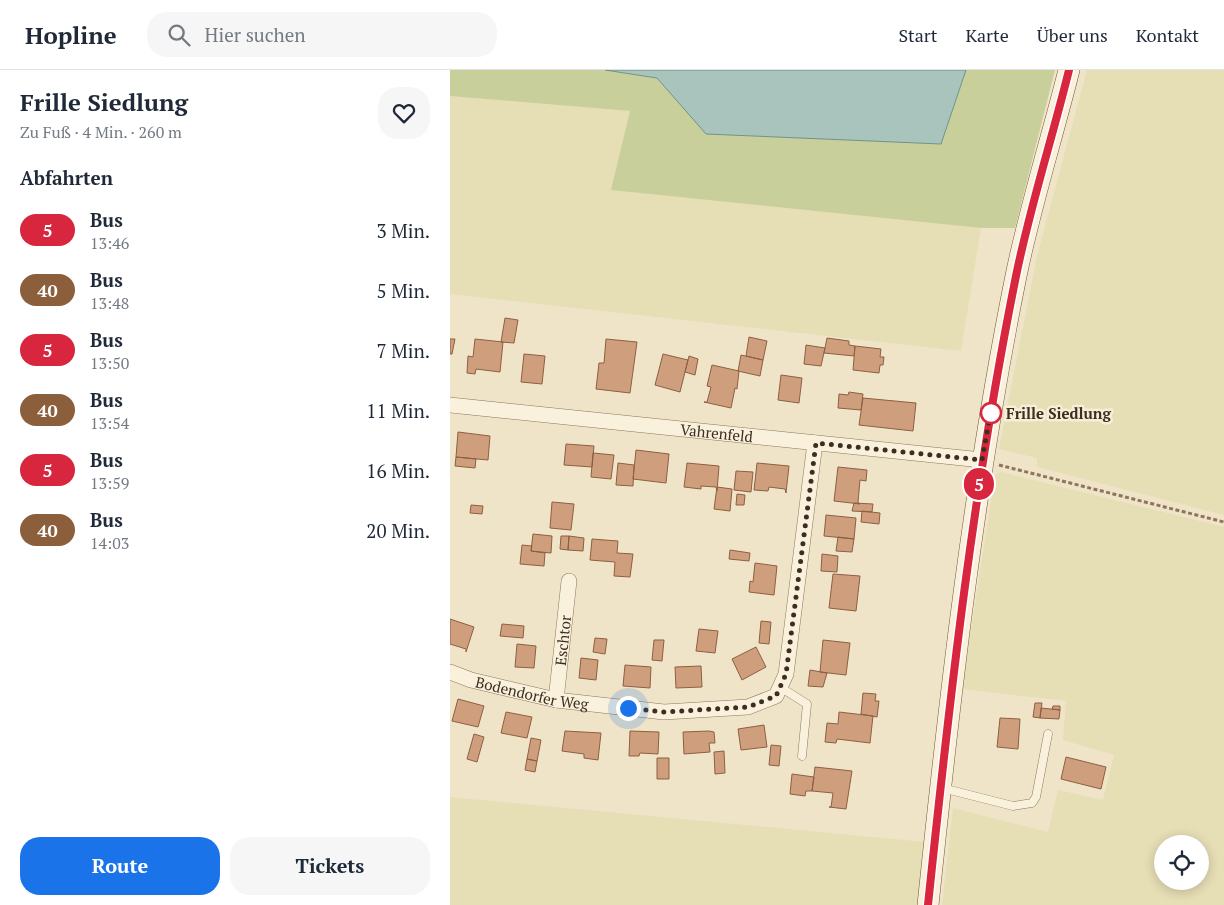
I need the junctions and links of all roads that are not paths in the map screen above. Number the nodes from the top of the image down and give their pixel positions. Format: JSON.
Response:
{"nodes":[{"id":1,"x":1069,"y":70,"type":"edge"},
{"id":2,"x":450,"y":405,"type":"edge"},
{"id":3,"x":816,"y":443,"type":"junction"},
{"id":4,"x":982,"y":460,"type":"junction"},
{"id":5,"x":569,"y":582,"type":"dead end"},
{"id":6,"x":450,"y":672,"type":"edge"},
{"id":7,"x":780,"y":687,"type":"junction"},
{"id":8,"x":556,"y":700,"type":"junction"},
{"id":9,"x":1048,"y":734,"type":"dead end"},
{"id":10,"x":802,"y":756,"type":"dead end"},
{"id":11,"x":940,"y":788,"type":"junction"},
{"id":12,"x":928,"y":905,"type":"edge"}],
"edges":[{"from":1,"to":4,"type":"street"},
{"from":2,"to":3,"type":"street","name":"Vahrenfeld"},
{"from":3,"to":4,"type":"street","name":"Vahrenfeld"},
{"from":3,"to":7,"type":"street"},
{"from":4,"to":11,"type":"street"},
{"from":5,"to":8,"type":"street","name":"Eschtor"},
{"from":6,"to":8,"type":"street","name":"Bodendorfer Weg"},
{"from":7,"to":8,"type":"street","name":"Bodendorfer Weg"},
{"from":7,"to":10,"type":"lane"},
{"from":9,"to":11,"type":"lane"},
{"from":11,"to":12,"type":"street"}]}
